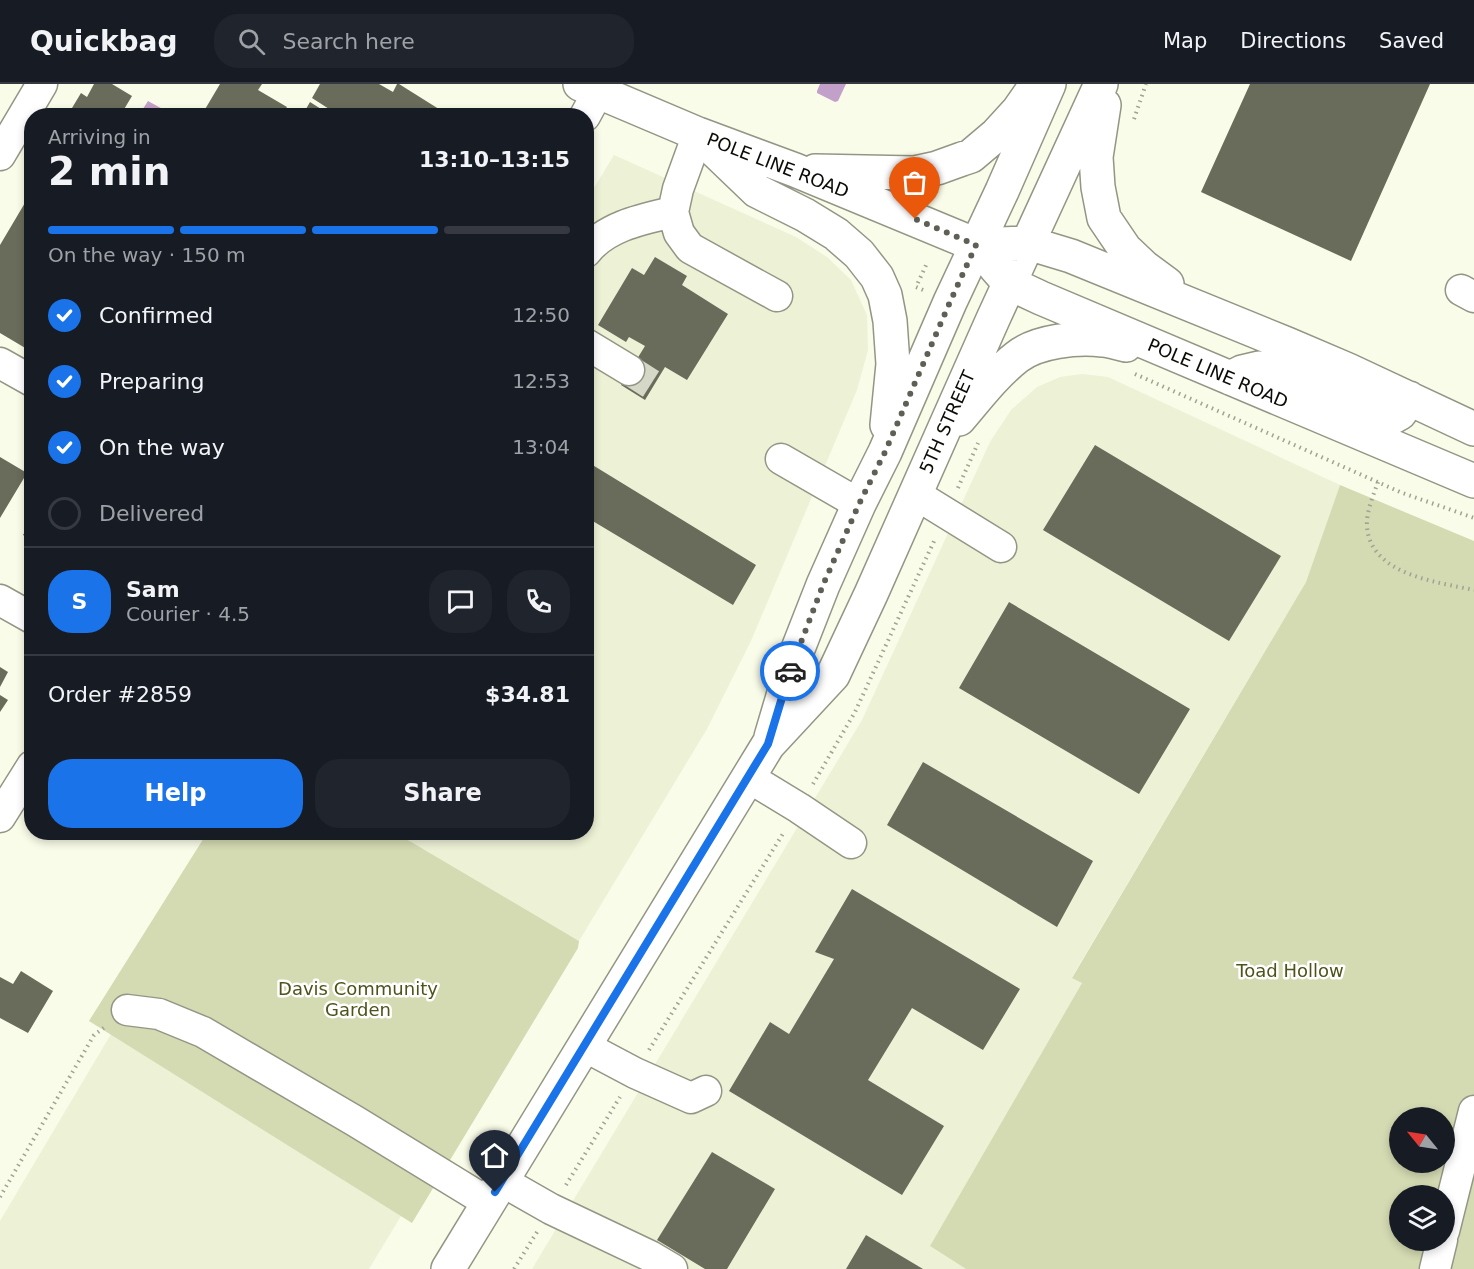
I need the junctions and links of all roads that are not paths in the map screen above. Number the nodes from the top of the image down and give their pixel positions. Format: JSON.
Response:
{"nodes":[{"id":1,"x":42,"y":84,"type":"edge"},
{"id":2,"x":1037,"y":84,"type":"edge"},
{"id":3,"x":1050,"y":84,"type":"edge"},
{"id":4,"x":1101,"y":84,"type":"edge"},
{"id":5,"x":1107,"y":84,"type":"edge"},
{"id":6,"x":588,"y":97,"type":"edge"},
{"id":7,"x":28,"y":108,"type":"edge"},
{"id":8,"x":24,"y":114,"type":"edge"},
{"id":9,"x":698,"y":134,"type":"junction"},
{"id":10,"x":0,"y":155,"type":"edge"},
{"id":11,"x":795,"y":170,"type":"junction"},
{"id":12,"x":673,"y":212,"type":"junction"},
{"id":13,"x":594,"y":243,"type":"edge"},
{"id":14,"x":1028,"y":243,"type":"junction"},
{"id":15,"x":976,"y":245,"type":"junction"},
{"id":16,"x":1009,"y":283,"type":"junction"},
{"id":17,"x":777,"y":296,"type":"dead end"},
{"id":18,"x":1198,"y":307,"type":"junction"},
{"id":19,"x":594,"y":349,"type":"edge"},
{"id":20,"x":1179,"y":356,"type":"junction"},
{"id":21,"x":0,"y":363,"type":"edge"},
{"id":22,"x":629,"y":370,"type":"tunnel mouth"},
{"id":23,"x":24,"y":376,"type":"edge"},
{"id":24,"x":1230,"y":378,"type":"junction"},
{"id":25,"x":1409,"y":398,"type":"junction"},
{"id":26,"x":1474,"y":429,"type":"edge"},
{"id":27,"x":935,"y":448,"type":"junction"},
{"id":28,"x":885,"y":452,"type":"junction"},
{"id":29,"x":781,"y":459,"type":"dead end"},
{"id":30,"x":1474,"y":481,"type":"edge"},
{"id":31,"x":915,"y":494,"type":"junction"},
{"id":32,"x":859,"y":504,"type":"junction"},
{"id":33,"x":1001,"y":547,"type":"dead end"},
{"id":34,"x":0,"y":600,"type":"edge"},
{"id":35,"x":24,"y":614,"type":"edge"},
{"id":36,"x":768,"y":744,"type":"junction"},
{"id":37,"x":748,"y":777,"type":"junction"},
{"id":38,"x":24,"y":779,"type":"edge"},
{"id":39,"x":0,"y":817,"type":"edge"},
{"id":40,"x":851,"y":843,"type":"dead end"},
{"id":41,"x":127,"y":1010,"type":"road end"},
{"id":42,"x":584,"y":1046,"type":"junction"},
{"id":43,"x":706,"y":1091,"type":"dead end"},
{"id":44,"x":1474,"y":1111,"type":"edge"},
{"id":45,"x":1455,"y":1187,"type":"edge"},
{"id":46,"x":495,"y":1192,"type":"junction"},
{"id":47,"x":1439,"y":1251,"type":"edge"},
{"id":48,"x":448,"y":1269,"type":"edge"},
{"id":49,"x":672,"y":1269,"type":"edge"},
{"id":50,"x":1435,"y":1269,"type":"edge"}],
"edges":[{"from":1,"to":7,"type":"street"},
{"from":2,"to":11,"type":"main road"},
{"from":3,"to":15,"type":"main road","name":"5TH STREET"},
{"from":4,"to":14,"type":"main road","name":"5TH STREET"},
{"from":5,"to":18,"type":"main road"},
{"from":6,"to":9,"type":"main road","name":"POLE LINE ROAD"},
{"from":8,"to":10,"type":"street"},
{"from":9,"to":11,"type":"main road","name":"POLE LINE ROAD"},
{"from":9,"to":12,"type":"street"},
{"from":9,"to":28,"type":"main road"},
{"from":11,"to":15,"type":"main road","name":"POLE LINE ROAD"},
{"from":12,"to":13,"type":"street"},
{"from":12,"to":17,"type":"street"},
{"from":14,"to":15,"type":"main road","name":"POLE LINE ROAD"},
{"from":14,"to":16,"type":"main road","name":"5TH STREET"},
{"from":14,"to":18,"type":"main road","name":"POLE LINE ROAD"},
{"from":15,"to":16,"type":"main road","name":"POLE LINE ROAD"},
{"from":15,"to":28,"type":"main road","name":"5TH STREET"},
{"from":16,"to":20,"type":"main road","name":"POLE LINE ROAD"},
{"from":16,"to":27,"type":"main road","name":"5TH STREET"},
{"from":18,"to":25,"type":"main road","name":"POLE LINE ROAD"},
{"from":19,"to":22,"type":"street"},
{"from":20,"to":24,"type":"main road","name":"POLE LINE ROAD"},
{"from":20,"to":27,"type":"main road"},
{"from":21,"to":23,"type":"street"},
{"from":24,"to":25,"type":"main road"},
{"from":24,"to":30,"type":"main road","name":"POLE LINE ROAD"},
{"from":25,"to":26,"type":"main road","name":"POLE LINE ROAD"},
{"from":27,"to":31,"type":"main road","name":"5TH STREET"},
{"from":28,"to":32,"type":"main road","name":"5TH STREET"},
{"from":29,"to":32,"type":"street"},
{"from":31,"to":33,"type":"street"},
{"from":31,"to":36,"type":"main road","name":"5TH STREET"},
{"from":32,"to":36,"type":"main road","name":"5TH STREET"},
{"from":34,"to":35,"type":"street"},
{"from":36,"to":37,"type":"main road","name":"5TH STREET"},
{"from":37,"to":40,"type":"street"},
{"from":37,"to":42,"type":"main road","name":"5TH STREET"},
{"from":38,"to":39,"type":"street"},
{"from":41,"to":46,"type":"street"},
{"from":42,"to":43,"type":"street"},
{"from":42,"to":46,"type":"main road","name":"5TH STREET"},
{"from":44,"to":45,"type":"street"},
{"from":46,"to":48,"type":"main road","name":"5TH STREET"},
{"from":46,"to":49,"type":"street"},
{"from":47,"to":50,"type":"street"}]}
